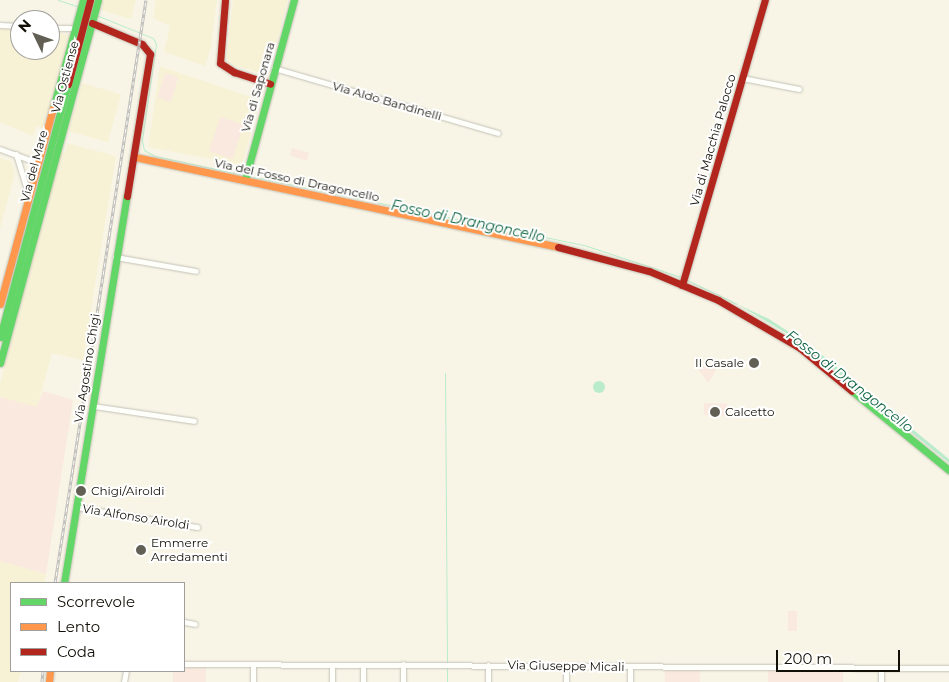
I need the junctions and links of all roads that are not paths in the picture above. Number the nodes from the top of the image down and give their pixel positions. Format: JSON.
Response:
{"nodes":[{"id":1,"x":225,"y":0,"type":"edge"},
{"id":2,"x":294,"y":0,"type":"edge"},
{"id":3,"x":765,"y":0,"type":"edge"},
{"id":4,"x":90,"y":1,"type":"edge"},
{"id":5,"x":83,"y":14,"type":"junction"},
{"id":6,"x":92,"y":23,"type":"junction"},
{"id":7,"x":60,"y":28,"type":"edge"},
{"id":8,"x":70,"y":28,"type":"dead end"},
{"id":9,"x":274,"y":68,"type":"junction"},
{"id":10,"x":742,"y":78,"type":"junction"},
{"id":11,"x":270,"y":84,"type":"junction"},
{"id":12,"x":799,"y":89,"type":"dead end"},
{"id":13,"x":498,"y":133,"type":"dead end"},
{"id":14,"x":0,"y":149,"type":"edge"},
{"id":15,"x":16,"y":154,"type":"junction"},
{"id":16,"x":134,"y":157,"type":"junction"},
{"id":17,"x":38,"y":163,"type":"junction"},
{"id":18,"x":245,"y":176,"type":"junction"},
{"id":19,"x":29,"y":196,"type":"junction"},
{"id":20,"x":116,"y":257,"type":"junction"},
{"id":21,"x":196,"y":272,"type":"dead end"},
{"id":22,"x":683,"y":280,"type":"junction"},
{"id":23,"x":0,"y":304,"type":"edge"},
{"id":24,"x":0,"y":337,"type":"edge"},
{"id":25,"x":0,"y":364,"type":"edge"},
{"id":26,"x":92,"y":406,"type":"junction"},
{"id":27,"x":194,"y":421,"type":"dead end"},
{"id":28,"x":949,"y":470,"type":"edge"},
{"id":29,"x":76,"y":507,"type":"junction"},
{"id":30,"x":197,"y":527,"type":"dead end"},
{"id":31,"x":64,"y":582,"type":"edge"},
{"id":32,"x":185,"y":622,"type":"edge"},
{"id":33,"x":196,"y":624,"type":"dead end"},
{"id":34,"x":185,"y":664,"type":"edge"},
{"id":35,"x":253,"y":664,"type":"junction"},
{"id":36,"x":403,"y":664,"type":"junction"},
{"id":37,"x":332,"y":665,"type":"junction"},
{"id":38,"x":363,"y":665,"type":"junction"},
{"id":39,"x":488,"y":665,"type":"junction"},
{"id":40,"x":566,"y":666,"type":"junction"},
{"id":41,"x":630,"y":667,"type":"junction"},
{"id":42,"x":881,"y":668,"type":"junction"},
{"id":43,"x":949,"y":668,"type":"edge"},
{"id":44,"x":253,"y":682,"type":"edge"},
{"id":45,"x":332,"y":682,"type":"edge"},
{"id":46,"x":363,"y":682,"type":"edge"},
{"id":47,"x":403,"y":682,"type":"edge"},
{"id":48,"x":488,"y":682,"type":"edge"},
{"id":49,"x":566,"y":682,"type":"edge"},
{"id":50,"x":630,"y":682,"type":"edge"},
{"id":51,"x":881,"y":682,"type":"edge"}],
"edges":[{"from":1,"to":11,"type":"street"},
{"from":2,"to":9,"type":"street","name":"Via di Saponara"},
{"from":3,"to":10,"type":"street","name":"Via di Macchia Palocco"},
{"from":4,"to":5,"type":"street","name":"Via del Mare"},
{"from":4,"to":6,"type":"street","name":"Via Ostiense"},
{"from":5,"to":17,"type":"street"},
{"from":5,"to":24,"type":"street","name":"Via del Mare"},
{"from":6,"to":16,"type":"street"},
{"from":6,"to":25,"type":"street","name":"Via Ostiense"},
{"from":7,"to":8,"type":"street"},
{"from":9,"to":11,"type":"street","name":"Via di Saponara"},
{"from":9,"to":13,"type":"street","name":"Via Aldo Bandinelli"},
{"from":10,"to":12,"type":"street"},
{"from":10,"to":22,"type":"street","name":"Via di Macchia Palocco"},
{"from":11,"to":18,"type":"street","name":"Via di Saponara"},
{"from":14,"to":15,"type":"street"},
{"from":15,"to":17,"type":"street"},
{"from":15,"to":19,"type":"street"},
{"from":16,"to":18,"type":"street","name":"Via del Fosso di Dragoncello"},
{"from":16,"to":20,"type":"street","name":"Via Agostino Chigi"},
{"from":17,"to":19,"type":"street"},
{"from":18,"to":22,"type":"street","name":"Via del Fosso di Dragoncello"},
{"from":19,"to":23,"type":"street"},
{"from":20,"to":21,"type":"street"},
{"from":20,"to":26,"type":"street","name":"Via Agostino Chigi"},
{"from":22,"to":28,"type":"street","name":"Via del Fosso di Dragoncello"},
{"from":26,"to":27,"type":"street"},
{"from":26,"to":29,"type":"street","name":"Via Agostino Chigi"},
{"from":29,"to":30,"type":"street","name":"Via Alfonso Airoldi"},
{"from":29,"to":31,"type":"street","name":"Via Agostino Chigi"},
{"from":32,"to":33,"type":"street"},
{"from":34,"to":35,"type":"street","name":"Via Giuseppe Micali"},
{"from":35,"to":37,"type":"street","name":"Via Giuseppe Micali"},
{"from":35,"to":44,"type":"street"},
{"from":36,"to":38,"type":"street","name":"Via Giuseppe Micali"},
{"from":36,"to":39,"type":"street","name":"Via Giuseppe Micali"},
{"from":36,"to":47,"type":"street"},
{"from":37,"to":38,"type":"street","name":"Via Giuseppe Micali"},
{"from":37,"to":45,"type":"street"},
{"from":38,"to":46,"type":"street"},
{"from":39,"to":40,"type":"street","name":"Via Giuseppe Micali"},
{"from":39,"to":48,"type":"street"},
{"from":40,"to":41,"type":"street","name":"Via Giuseppe Micali"},
{"from":40,"to":49,"type":"street"},
{"from":41,"to":42,"type":"street","name":"Via Giuseppe Micali"},
{"from":41,"to":50,"type":"street"},
{"from":42,"to":43,"type":"street","name":"Via Giuseppe Micali"},
{"from":42,"to":51,"type":"street"}]}
